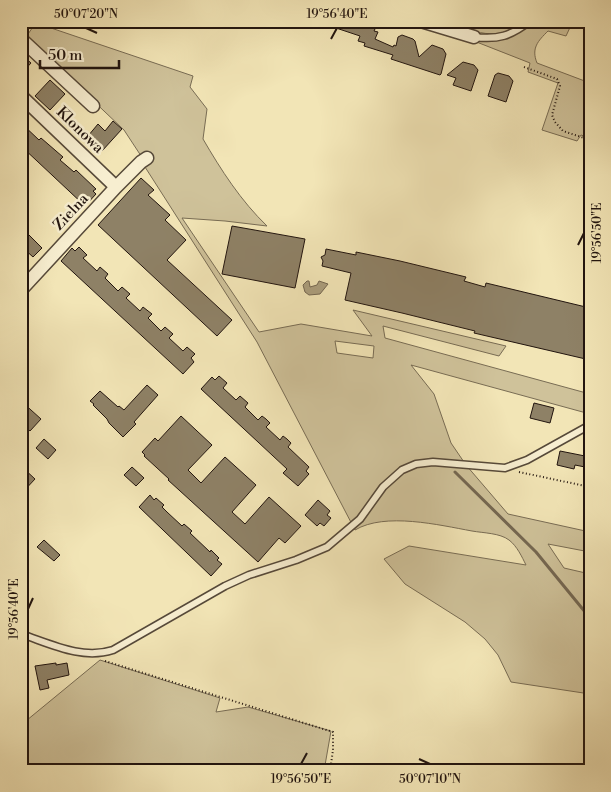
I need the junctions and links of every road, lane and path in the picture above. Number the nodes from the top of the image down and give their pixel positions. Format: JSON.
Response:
{"nodes":[{"id":1,"x":421,"y":21,"type":"edge"},
{"id":2,"x":530,"y":21,"type":"edge"},
{"id":3,"x":474,"y":37,"type":"joint"},
{"id":4,"x":21,"y":39,"type":"edge"},
{"id":5,"x":524,"y":67,"type":"dead end"},
{"id":6,"x":21,"y":96,"type":"edge"},
{"id":7,"x":93,"y":106,"type":"dead end"},
{"id":8,"x":590,"y":140,"type":"edge"},
{"id":9,"x":147,"y":158,"type":"dead end"},
{"id":10,"x":116,"y":187,"type":"junction"},
{"id":11,"x":21,"y":290,"type":"edge"},
{"id":12,"x":590,"y":425,"type":"edge"},
{"id":13,"x":505,"y":468,"type":"junction"},
{"id":14,"x":590,"y":487,"type":"edge"},
{"id":15,"x":21,"y":634,"type":"edge"},
{"id":16,"x":82,"y":654,"type":"junction"},
{"id":17,"x":330,"y":771,"type":"edge"}],
"edges":[{"from":1,"to":3,"type":"street"},
{"from":2,"to":3,"type":"lane"},
{"from":4,"to":7,"type":"street"},
{"from":5,"to":8,"type":"path"},
{"from":6,"to":10,"type":"street","name":"Klonowa"},
{"from":9,"to":10,"type":"street","name":"Zielna"},
{"from":10,"to":11,"type":"street","name":"Zielna"},
{"from":12,"to":13,"type":"lane"},
{"from":13,"to":14,"type":"path"},
{"from":13,"to":16,"type":"lane"},
{"from":15,"to":16,"type":"lane"},
{"from":16,"to":17,"type":"path"}]}
